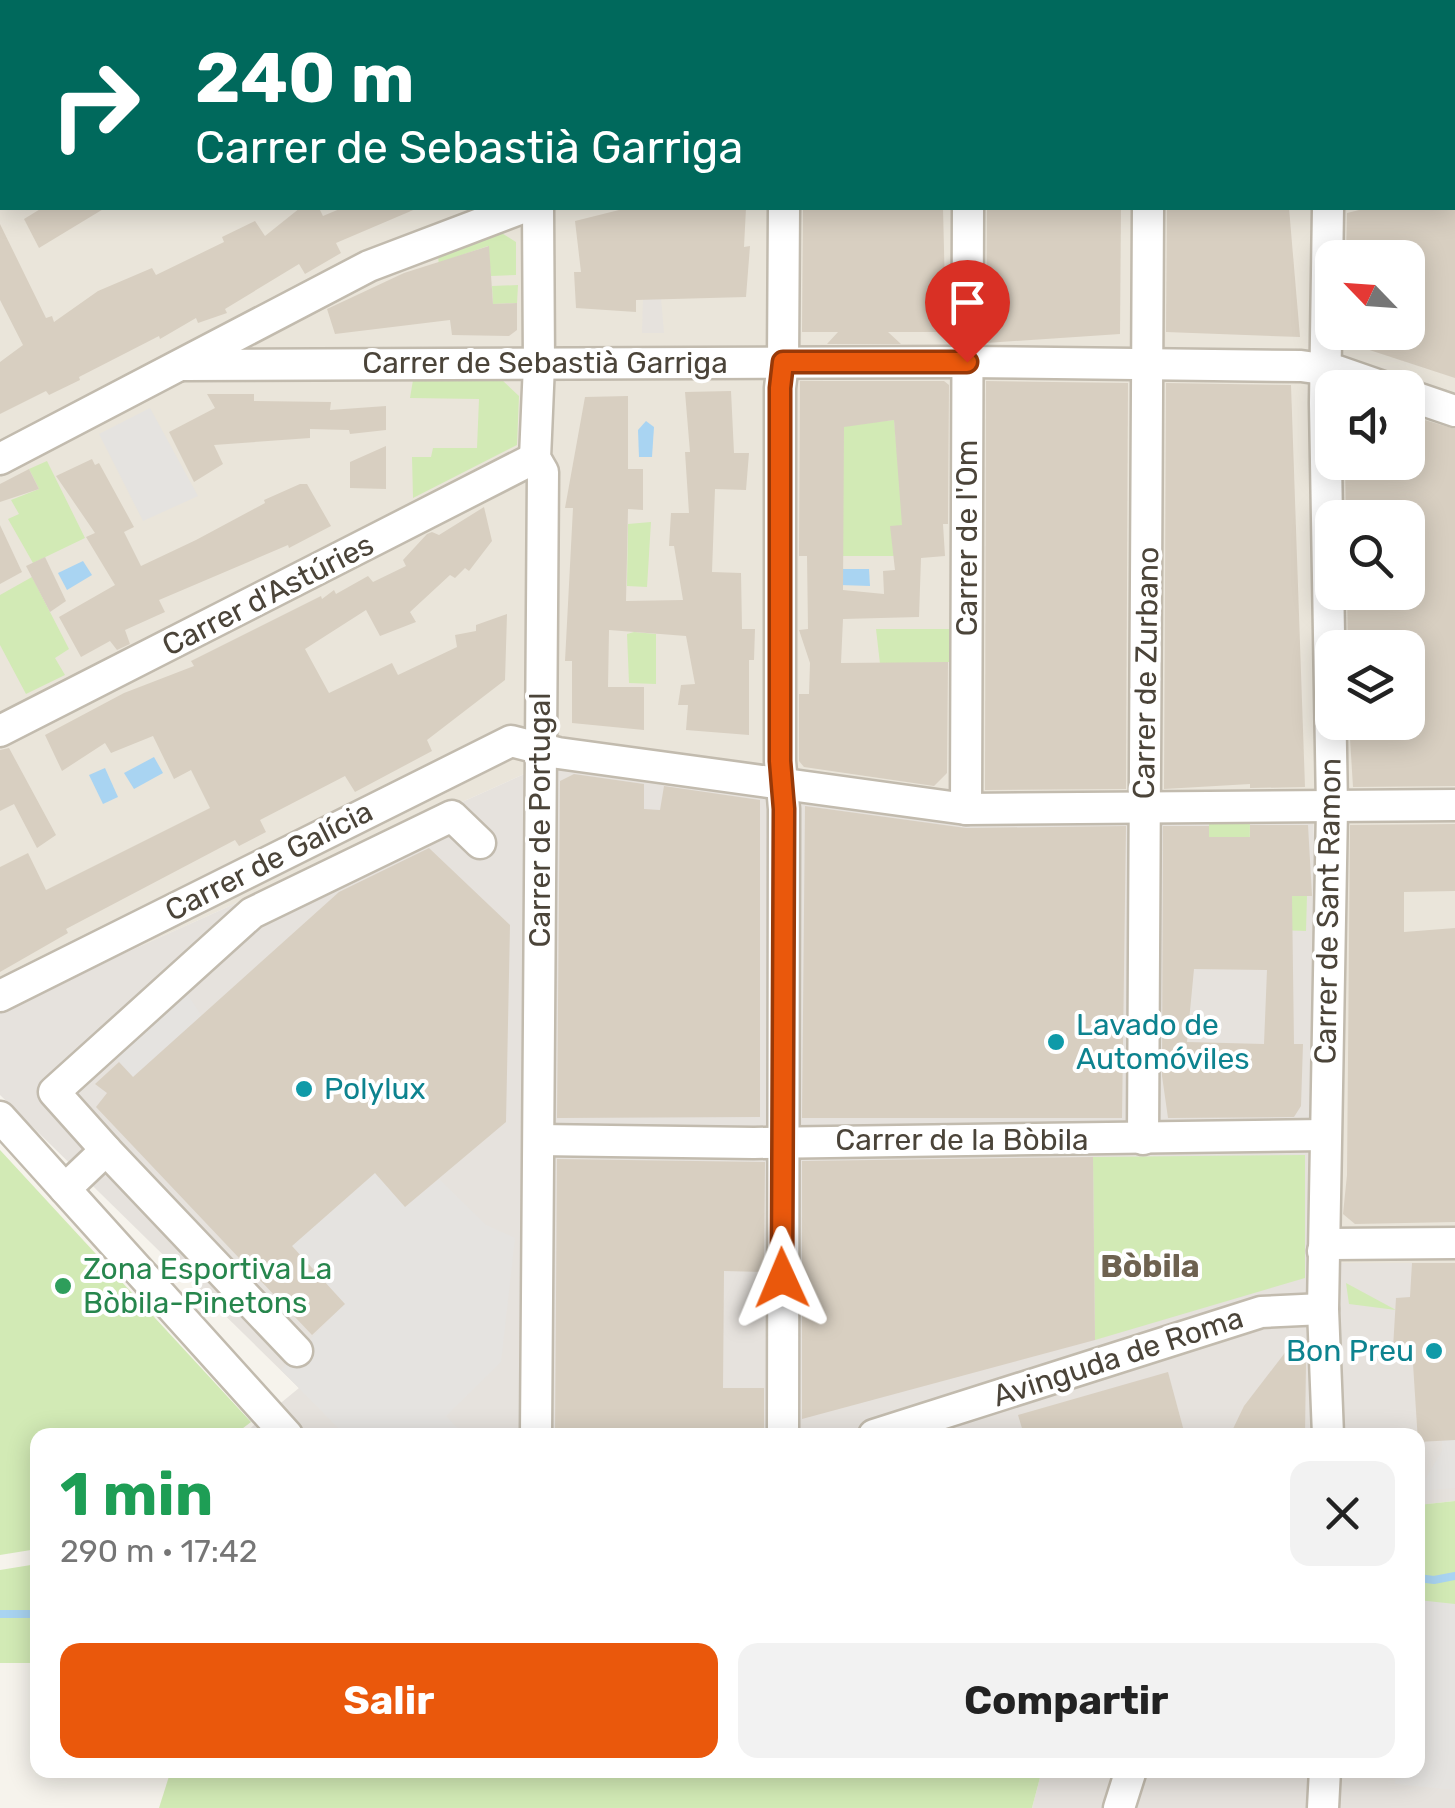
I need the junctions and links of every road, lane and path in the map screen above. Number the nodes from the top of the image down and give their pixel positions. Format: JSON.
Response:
{"nodes":[{"id":1,"x":517,"y":210,"type":"edge"},
{"id":2,"x":538,"y":210,"type":"edge"},
{"id":3,"x":784,"y":210,"type":"edge"},
{"id":4,"x":968,"y":210,"type":"edge"},
{"id":5,"x":1148,"y":210,"type":"edge"},
{"id":6,"x":1328,"y":210,"type":"edge"},
{"id":7,"x":260,"y":324,"type":"junction"},
{"id":8,"x":783,"y":362,"type":"junction"},
{"id":9,"x":967,"y":362,"type":"junction"},
{"id":10,"x":539,"y":364,"type":"junction"},
{"id":11,"x":270,"y":365,"type":"junction"},
{"id":12,"x":183,"y":366,"type":"junction"},
{"id":13,"x":1148,"y":366,"type":"junction"},
{"id":14,"x":1327,"y":370,"type":"joint"},
{"id":15,"x":1425,"y":401,"type":"edge"},
{"id":16,"x":1455,"y":411,"type":"edge"},
{"id":17,"x":535,"y":458,"type":"junction"},
{"id":18,"x":0,"y":459,"type":"edge"},
{"id":19,"x":1328,"y":480,"type":"edge"},
{"id":20,"x":0,"y":731,"type":"edge"},
{"id":21,"x":541,"y":746,"type":"junction"},
{"id":22,"x":784,"y":785,"type":"junction"},
{"id":23,"x":1455,"y":806,"type":"edge"},
{"id":24,"x":1145,"y":808,"type":"junction"},
{"id":25,"x":1332,"y":808,"type":"junction"},
{"id":26,"x":966,"y":809,"type":"junction"},
{"id":27,"x":480,"y":844,"type":"dead end"},
{"id":28,"x":0,"y":996,"type":"edge"},
{"id":29,"x":0,"y":1117,"type":"edge"},
{"id":30,"x":1324,"y":1134,"type":"junction"},
{"id":31,"x":1144,"y":1139,"type":"junction"},
{"id":32,"x":539,"y":1140,"type":"junction"},
{"id":33,"x":781,"y":1142,"type":"junction"},
{"id":34,"x":106,"y":1150,"type":"junction"},
{"id":35,"x":64,"y":1189,"type":"junction"},
{"id":36,"x":1455,"y":1242,"type":"edge"},
{"id":37,"x":1324,"y":1251,"type":"junction"},
{"id":38,"x":1315,"y":1309,"type":"junction"},
{"id":39,"x":297,"y":1352,"type":"dead end"},
{"id":40,"x":282,"y":1428,"type":"edge"},
{"id":41,"x":536,"y":1428,"type":"edge"},
{"id":42,"x":783,"y":1428,"type":"edge"},
{"id":43,"x":896,"y":1428,"type":"edge"},
{"id":44,"x":1327,"y":1428,"type":"edge"},
{"id":45,"x":1128,"y":1778,"type":"edge"},
{"id":46,"x":1325,"y":1778,"type":"edge"},
{"id":47,"x":1119,"y":1808,"type":"edge"},
{"id":48,"x":1323,"y":1808,"type":"edge"}],
"edges":[{"from":1,"to":7,"type":"street"},
{"from":2,"to":10,"type":"street","name":"Carrer de Portugal"},
{"from":3,"to":8,"type":"street"},
{"from":4,"to":9,"type":"street","name":"Carrer de l'Om"},
{"from":5,"to":13,"type":"street","name":"Carrer de Zurbano"},
{"from":6,"to":14,"type":"street","name":"Carrer de Sant Ramon"},
{"from":7,"to":11,"type":"street"},
{"from":7,"to":12,"type":"street"},
{"from":8,"to":9,"type":"street","name":"Carrer de Sebastià Garriga"},
{"from":8,"to":10,"type":"street","name":"Carrer de Sebastià Garriga"},
{"from":8,"to":22,"type":"street"},
{"from":9,"to":13,"type":"street","name":"Carrer de Sebastià Garriga"},
{"from":9,"to":26,"type":"street","name":"Carrer de l'Om"},
{"from":10,"to":11,"type":"street","name":"Carrer de Sebastià Garriga"},
{"from":10,"to":17,"type":"street","name":"Carrer de Portugal"},
{"from":11,"to":12,"type":"street","name":"Carrer de Sebastià Garriga"},
{"from":12,"to":18,"type":"street"},
{"from":13,"to":14,"type":"street","name":"Carrer de Sebastià Garriga"},
{"from":13,"to":24,"type":"street","name":"Carrer de Zurbano"},
{"from":15,"to":16,"type":"street"},
{"from":17,"to":20,"type":"street","name":"Carrer d'Astúries"},
{"from":17,"to":21,"type":"street","name":"Carrer de Portugal"},
{"from":19,"to":25,"type":"street","name":"Carrer de Sant Ramon"},
{"from":21,"to":22,"type":"street","name":"Carrer de Galícia"},
{"from":21,"to":28,"type":"street","name":"Carrer de Galícia"},
{"from":21,"to":32,"type":"street","name":"Carrer de Portugal"},
{"from":22,"to":26,"type":"street","name":"Carrer de Galícia"},
{"from":22,"to":33,"type":"street"},
{"from":23,"to":25,"type":"street","name":"Carrer de Galícia"},
{"from":24,"to":25,"type":"street","name":"Carrer de Galícia"},
{"from":24,"to":26,"type":"street","name":"Carrer de Galícia"},
{"from":24,"to":31,"type":"street","name":"Carrer de Zurbano"},
{"from":25,"to":30,"type":"street","name":"Carrer de Sant Ramon"},
{"from":27,"to":34,"type":"street"},
{"from":29,"to":35,"type":"street"},
{"from":30,"to":31,"type":"street","name":"Carrer de la Bòbila"},
{"from":30,"to":37,"type":"street","name":"Carrer de Sant Ramon"},
{"from":31,"to":33,"type":"street","name":"Carrer de la Bòbila"},
{"from":32,"to":33,"type":"street","name":"Carrer de la Bòbila"},
{"from":32,"to":41,"type":"street","name":"Carrer de Portugal"},
{"from":33,"to":42,"type":"street"},
{"from":34,"to":35,"type":"street"},
{"from":34,"to":39,"type":"street"},
{"from":35,"to":40,"type":"street"},
{"from":36,"to":37,"type":"street"},
{"from":37,"to":38,"type":"street","name":"Carrer de Sant Ramon"},
{"from":38,"to":43,"type":"street","name":"Avinguda de Roma"},
{"from":38,"to":44,"type":"street","name":"Carrer de Sant Ramon"},
{"from":45,"to":47,"type":"street"},
{"from":46,"to":48,"type":"street"}]}
